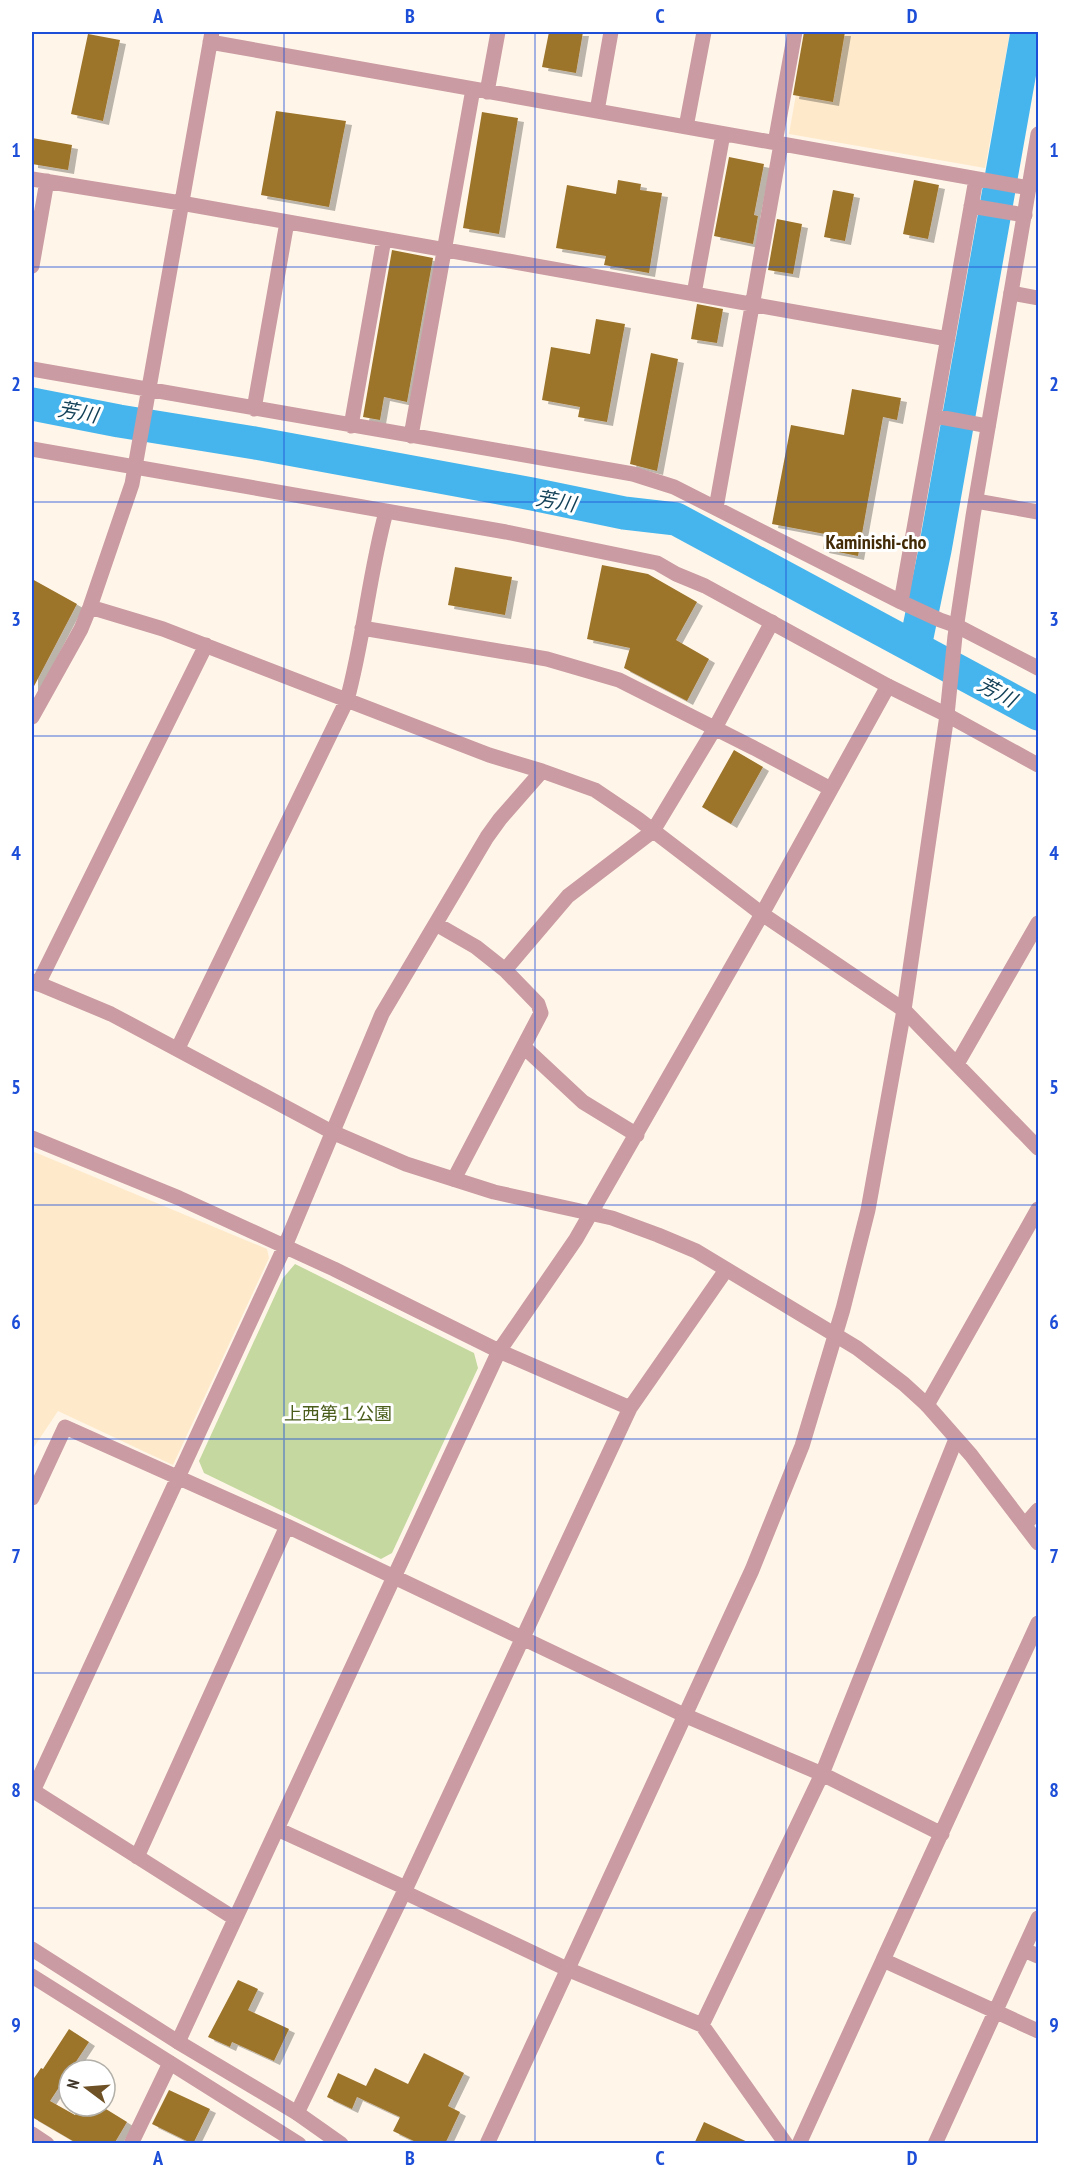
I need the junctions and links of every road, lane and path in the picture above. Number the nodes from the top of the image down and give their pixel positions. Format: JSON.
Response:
{"nodes":[{"id":1,"x":498,"y":32,"type":"edge"},
{"id":2,"x":611,"y":32,"type":"edge"},
{"id":3,"x":704,"y":32,"type":"edge"},
{"id":4,"x":795,"y":32,"type":"edge"},
{"id":5,"x":211,"y":37,"type":"edge"},
{"id":6,"x":480,"y":91,"type":"junction"},
{"id":7,"x":597,"y":111,"type":"junction"},
{"id":8,"x":686,"y":127,"type":"junction"},
{"id":9,"x":723,"y":134,"type":"junction"},
{"id":10,"x":1038,"y":134,"type":"edge"},
{"id":11,"x":778,"y":143,"type":"junction"},
{"id":12,"x":39,"y":180,"type":"edge"},
{"id":13,"x":981,"y":180,"type":"junction"},
{"id":14,"x":1022,"y":187,"type":"junction"},
{"id":15,"x":181,"y":203,"type":"junction"},
{"id":16,"x":976,"y":207,"type":"junction"},
{"id":17,"x":1025,"y":215,"type":"junction"},
{"id":18,"x":287,"y":222,"type":"junction"},
{"id":19,"x":384,"y":239,"type":"junction"},
{"id":20,"x":445,"y":250,"type":"junction"},
{"id":21,"x":32,"y":266,"type":"edge"},
{"id":22,"x":1011,"y":293,"type":"junction"},
{"id":23,"x":694,"y":294,"type":"junction"},
{"id":24,"x":1038,"y":298,"type":"edge"},
{"id":25,"x":752,"y":304,"type":"junction"},
{"id":26,"x":948,"y":339,"type":"junction"},
{"id":27,"x":32,"y":369,"type":"edge"},
{"id":28,"x":148,"y":394,"type":"junction"},
{"id":29,"x":254,"y":409,"type":"junction"},
{"id":30,"x":938,"y":417,"type":"junction"},
{"id":31,"x":351,"y":426,"type":"junction"},
{"id":32,"x":988,"y":426,"type":"junction"},
{"id":33,"x":411,"y":436,"type":"junction"},
{"id":34,"x":32,"y":449,"type":"edge"},
{"id":35,"x":136,"y":462,"type":"junction"},
{"id":36,"x":976,"y":501,"type":"junction"},
{"id":37,"x":716,"y":508,"type":"junction"},
{"id":38,"x":386,"y":512,"type":"junction"},
{"id":39,"x":1038,"y":512,"type":"edge"},
{"id":40,"x":906,"y":604,"type":"junction"},
{"id":41,"x":90,"y":607,"type":"junction"},
{"id":42,"x":772,"y":622,"type":"junction"},
{"id":43,"x":362,"y":628,"type":"junction"},
{"id":44,"x":956,"y":631,"type":"junction"},
{"id":45,"x":206,"y":645,"type":"junction"},
{"id":46,"x":1038,"y":668,"type":"edge"},
{"id":47,"x":888,"y":686,"type":"junction"},
{"id":48,"x":347,"y":700,"type":"junction"},
{"id":49,"x":947,"y":707,"type":"junction"},
{"id":50,"x":32,"y":717,"type":"edge"},
{"id":51,"x":715,"y":728,"type":"junction"},
{"id":52,"x":1038,"y":765,"type":"edge"},
{"id":53,"x":542,"y":771,"type":"junction"},
{"id":54,"x":831,"y":789,"type":"junction"},
{"id":55,"x":653,"y":831,"type":"junction"},
{"id":56,"x":762,"y":914,"type":"junction"},
{"id":57,"x":1038,"y":923,"type":"edge"},
{"id":58,"x":436,"y":924,"type":"junction"},
{"id":59,"x":505,"y":970,"type":"junction"},
{"id":60,"x":34,"y":984,"type":"edge"},
{"id":61,"x":904,"y":1010,"type":"junction"},
{"id":62,"x":524,"y":1047,"type":"junction"},
{"id":63,"x":178,"y":1048,"type":"junction"},
{"id":64,"x":957,"y":1064,"type":"junction"},
{"id":65,"x":332,"y":1132,"type":"junction"},
{"id":66,"x":637,"y":1135,"type":"junction"},
{"id":67,"x":32,"y":1138,"type":"edge"},
{"id":68,"x":1038,"y":1148,"type":"edge"},
{"id":69,"x":454,"y":1179,"type":"junction"},
{"id":70,"x":1038,"y":1209,"type":"edge"},
{"id":71,"x":591,"y":1213,"type":"junction"},
{"id":72,"x":285,"y":1246,"type":"junction"},
{"id":73,"x":726,"y":1270,"type":"junction"},
{"id":74,"x":836,"y":1335,"type":"junction"},
{"id":75,"x":499,"y":1351,"type":"junction"},
{"id":76,"x":927,"y":1405,"type":"junction"},
{"id":77,"x":630,"y":1408,"type":"junction"},
{"id":78,"x":956,"y":1439,"type":"junction"},
{"id":79,"x":177,"y":1476,"type":"junction"},
{"id":80,"x":32,"y":1498,"type":"edge"},
{"id":81,"x":1038,"y":1510,"type":"edge"},
{"id":82,"x":1025,"y":1525,"type":"junction"},
{"id":83,"x":287,"y":1526,"type":"junction"},
{"id":84,"x":1038,"y":1544,"type":"edge"},
{"id":85,"x":393,"y":1578,"type":"junction"},
{"id":86,"x":1038,"y":1623,"type":"edge"},
{"id":87,"x":522,"y":1638,"type":"junction"},
{"id":88,"x":684,"y":1715,"type":"junction"},
{"id":89,"x":822,"y":1774,"type":"junction"},
{"id":90,"x":32,"y":1791,"type":"edge"},
{"id":91,"x":277,"y":1829,"type":"junction"},
{"id":92,"x":942,"y":1834,"type":"junction"},
{"id":93,"x":137,"y":1857,"type":"junction"},
{"id":94,"x":405,"y":1890,"type":"junction"},
{"id":95,"x":234,"y":1918,"type":"junction"},
{"id":96,"x":1038,"y":1918,"type":"edge"},
{"id":97,"x":32,"y":1949,"type":"edge"},
{"id":98,"x":1024,"y":1950,"type":"junction"},
{"id":99,"x":1038,"y":1956,"type":"edge"},
{"id":100,"x":883,"y":1960,"type":"junction"},
{"id":101,"x":567,"y":1969,"type":"junction"},
{"id":102,"x":32,"y":1976,"type":"edge"},
{"id":103,"x":996,"y":2010,"type":"junction"},
{"id":104,"x":702,"y":2025,"type":"junction"},
{"id":105,"x":1038,"y":2031,"type":"edge"},
{"id":106,"x":178,"y":2042,"type":"junction"},
{"id":107,"x":170,"y":2063,"type":"junction"},
{"id":108,"x":297,"y":2113,"type":"junction"},
{"id":109,"x":32,"y":2134,"type":"edge"},
{"id":110,"x":290,"y":2141,"type":"edge"},
{"id":111,"x":47,"y":2144,"type":"edge"},
{"id":112,"x":131,"y":2144,"type":"edge"},
{"id":113,"x":341,"y":2144,"type":"edge"},
{"id":114,"x":486,"y":2144,"type":"edge"},
{"id":115,"x":786,"y":2144,"type":"edge"},
{"id":116,"x":799,"y":2144,"type":"edge"},
{"id":117,"x":935,"y":2144,"type":"edge"}],
"edges":[{"from":1,"to":6,"type":"street"},
{"from":2,"to":7,"type":"street"},
{"from":3,"to":8,"type":"street"},
{"from":4,"to":11,"type":"street"},
{"from":5,"to":6,"type":"street"},
{"from":5,"to":15,"type":"street"},
{"from":6,"to":7,"type":"street"},
{"from":6,"to":20,"type":"street"},
{"from":7,"to":8,"type":"street"},
{"from":8,"to":9,"type":"street"},
{"from":9,"to":11,"type":"street"},
{"from":9,"to":23,"type":"street"},
{"from":10,"to":14,"type":"street"},
{"from":11,"to":13,"type":"street"},
{"from":11,"to":25,"type":"street"},
{"from":12,"to":15,"type":"street"},
{"from":12,"to":21,"type":"street"},
{"from":13,"to":14,"type":"street"},
{"from":13,"to":16,"type":"street"},
{"from":14,"to":17,"type":"street"},
{"from":15,"to":18,"type":"street"},
{"from":15,"to":28,"type":"street"},
{"from":16,"to":17,"type":"street"},
{"from":16,"to":26,"type":"street"},
{"from":17,"to":22,"type":"street"},
{"from":18,"to":19,"type":"street"},
{"from":18,"to":29,"type":"street"},
{"from":19,"to":20,"type":"street"},
{"from":19,"to":31,"type":"street"},
{"from":20,"to":23,"type":"street"},
{"from":20,"to":33,"type":"street"},
{"from":22,"to":24,"type":"street"},
{"from":22,"to":32,"type":"street"},
{"from":23,"to":25,"type":"street"},
{"from":25,"to":26,"type":"street"},
{"from":25,"to":37,"type":"street"},
{"from":26,"to":30,"type":"street"},
{"from":27,"to":28,"type":"street"},
{"from":28,"to":29,"type":"street"},
{"from":28,"to":35,"type":"street"},
{"from":29,"to":31,"type":"street"},
{"from":30,"to":32,"type":"street"},
{"from":30,"to":40,"type":"street"},
{"from":31,"to":33,"type":"street"},
{"from":32,"to":36,"type":"street"},
{"from":33,"to":37,"type":"street"},
{"from":34,"to":35,"type":"street"},
{"from":35,"to":38,"type":"street"},
{"from":35,"to":41,"type":"street"},
{"from":36,"to":39,"type":"street"},
{"from":36,"to":44,"type":"street"},
{"from":37,"to":40,"type":"street"},
{"from":38,"to":42,"type":"street"},
{"from":38,"to":43,"type":"street"},
{"from":40,"to":44,"type":"street"},
{"from":41,"to":45,"type":"street"},
{"from":41,"to":50,"type":"street"},
{"from":42,"to":47,"type":"street"},
{"from":42,"to":51,"type":"street"},
{"from":43,"to":48,"type":"street"},
{"from":43,"to":51,"type":"street"},
{"from":44,"to":46,"type":"street"},
{"from":44,"to":49,"type":"street"},
{"from":45,"to":48,"type":"street"},
{"from":45,"to":60,"type":"street"},
{"from":47,"to":49,"type":"street"},
{"from":47,"to":54,"type":"street"},
{"from":48,"to":53,"type":"street"},
{"from":48,"to":63,"type":"street"},
{"from":49,"to":52,"type":"street"},
{"from":49,"to":61,"type":"street"},
{"from":51,"to":54,"type":"street"},
{"from":51,"to":55,"type":"street"},
{"from":53,"to":55,"type":"street"},
{"from":53,"to":58,"type":"street"},
{"from":54,"to":56,"type":"street"},
{"from":55,"to":56,"type":"street"},
{"from":55,"to":59,"type":"street"},
{"from":56,"to":61,"type":"street"},
{"from":56,"to":66,"type":"street"},
{"from":57,"to":64,"type":"street"},
{"from":58,"to":59,"type":"street"},
{"from":58,"to":65,"type":"street"},
{"from":59,"to":62,"type":"street"},
{"from":60,"to":63,"type":"street"},
{"from":61,"to":64,"type":"street"},
{"from":61,"to":74,"type":"street"},
{"from":62,"to":66,"type":"street"},
{"from":62,"to":69,"type":"street"},
{"from":63,"to":65,"type":"street"},
{"from":64,"to":68,"type":"street"},
{"from":65,"to":69,"type":"street"},
{"from":65,"to":72,"type":"street"},
{"from":66,"to":71,"type":"street"},
{"from":67,"to":72,"type":"street"},
{"from":69,"to":71,"type":"street"},
{"from":70,"to":76,"type":"street"},
{"from":71,"to":73,"type":"street"},
{"from":71,"to":75,"type":"street"},
{"from":72,"to":75,"type":"street"},
{"from":72,"to":79,"type":"street"},
{"from":73,"to":74,"type":"street"},
{"from":73,"to":77,"type":"street"},
{"from":74,"to":76,"type":"street"},
{"from":74,"to":88,"type":"street"},
{"from":75,"to":77,"type":"street"},
{"from":75,"to":85,"type":"street"},
{"from":76,"to":78,"type":"street"},
{"from":77,"to":87,"type":"street"},
{"from":78,"to":82,"type":"street"},
{"from":78,"to":89,"type":"street"},
{"from":79,"to":80,"type":"street"},
{"from":79,"to":83,"type":"street"},
{"from":79,"to":90,"type":"street"},
{"from":81,"to":82,"type":"street"},
{"from":82,"to":84,"type":"street"},
{"from":83,"to":85,"type":"street"},
{"from":83,"to":93,"type":"street"},
{"from":85,"to":87,"type":"street"},
{"from":85,"to":91,"type":"street"},
{"from":86,"to":92,"type":"street"},
{"from":87,"to":88,"type":"street"},
{"from":87,"to":94,"type":"street"},
{"from":88,"to":89,"type":"street"},
{"from":88,"to":101,"type":"street"},
{"from":89,"to":92,"type":"street"},
{"from":89,"to":104,"type":"street"},
{"from":90,"to":93,"type":"street"},
{"from":91,"to":94,"type":"street"},
{"from":91,"to":95,"type":"street"},
{"from":92,"to":100,"type":"street"},
{"from":93,"to":95,"type":"street"},
{"from":94,"to":101,"type":"street"},
{"from":94,"to":108,"type":"street"},
{"from":95,"to":106,"type":"street"},
{"from":96,"to":98,"type":"street"},
{"from":97,"to":106,"type":"street"},
{"from":98,"to":99,"type":"street"},
{"from":98,"to":103,"type":"street"},
{"from":100,"to":103,"type":"street"},
{"from":100,"to":116,"type":"street"},
{"from":101,"to":104,"type":"street"},
{"from":101,"to":114,"type":"street"},
{"from":102,"to":107,"type":"street"},
{"from":103,"to":105,"type":"street"},
{"from":103,"to":117,"type":"street"},
{"from":104,"to":115,"type":"street"},
{"from":106,"to":108,"type":"street"},
{"from":107,"to":110,"type":"street"},
{"from":107,"to":112,"type":"street"},
{"from":108,"to":113,"type":"street"},
{"from":109,"to":111,"type":"street"}]}
